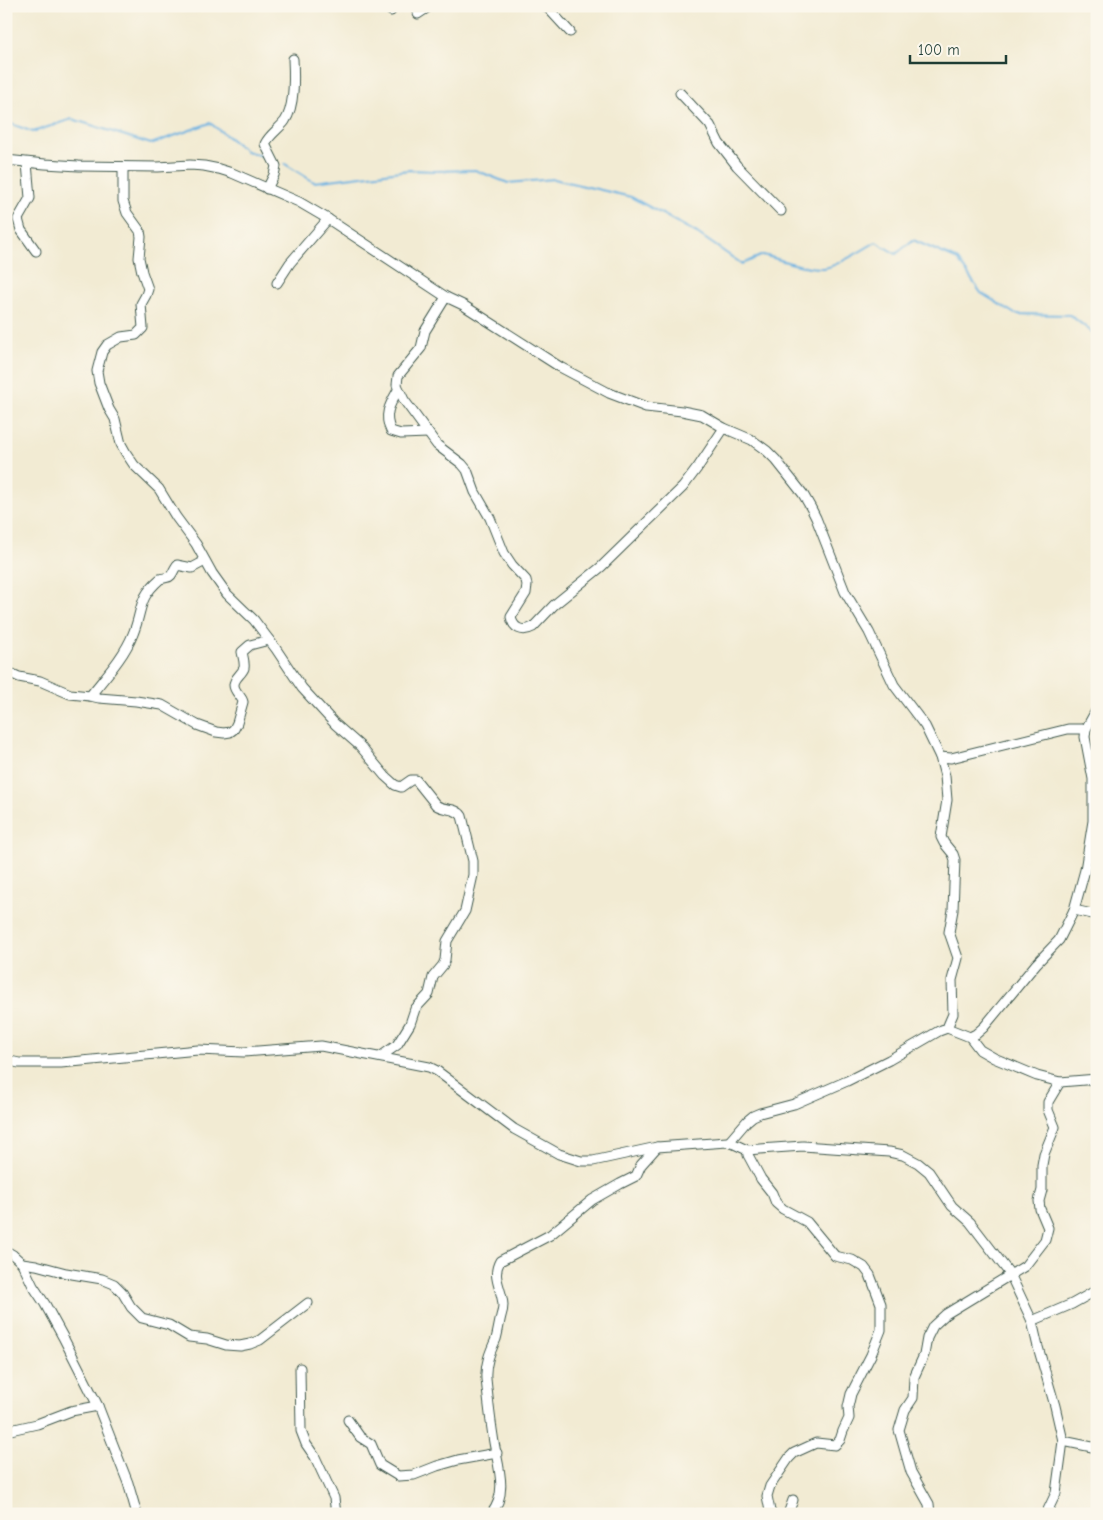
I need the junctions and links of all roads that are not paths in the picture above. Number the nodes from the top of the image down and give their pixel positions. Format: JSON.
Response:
{"nodes":[{"id":1,"x":430,"y":6,"type":"edge"},
{"id":2,"x":551,"y":8,"type":"edge"},
{"id":3,"x":418,"y":14,"type":"dead end"},
{"id":4,"x":570,"y":32,"type":"dead end"},
{"id":5,"x":293,"y":59,"type":"dead end"},
{"id":6,"x":680,"y":93,"type":"dead end"},
{"id":7,"x":6,"y":160,"type":"edge"},
{"id":8,"x":27,"y":163,"type":"junction"},
{"id":9,"x":123,"y":167,"type":"junction"},
{"id":10,"x":267,"y":189,"type":"junction"},
{"id":11,"x":781,"y":211,"type":"dead end"},
{"id":12,"x":328,"y":219,"type":"junction"},
{"id":13,"x":36,"y":251,"type":"dead end"},
{"id":14,"x":277,"y":283,"type":"dead end"},
{"id":15,"x":446,"y":296,"type":"junction"},
{"id":16,"x":398,"y":390,"type":"junction"},
{"id":17,"x":724,"y":428,"type":"junction"},
{"id":18,"x":428,"y":433,"type":"junction"},
{"id":19,"x":205,"y":561,"type":"junction"},
{"id":20,"x":269,"y":640,"type":"junction"},
{"id":21,"x":6,"y":671,"type":"edge"},
{"id":22,"x":90,"y":696,"type":"junction"},
{"id":23,"x":1097,"y":709,"type":"edge"},
{"id":24,"x":1086,"y":729,"type":"junction"},
{"id":25,"x":940,"y":757,"type":"junction"},
{"id":26,"x":1074,"y":910,"type":"junction"},
{"id":27,"x":1097,"y":915,"type":"edge"},
{"id":28,"x":947,"y":1028,"type":"junction"},
{"id":29,"x":970,"y":1037,"type":"junction"},
{"id":30,"x":380,"y":1057,"type":"junction"},
{"id":31,"x":6,"y":1060,"type":"edge"},
{"id":32,"x":1097,"y":1078,"type":"edge"},
{"id":33,"x":1060,"y":1082,"type":"junction"},
{"id":34,"x":730,"y":1142,"type":"junction"},
{"id":35,"x":657,"y":1147,"type":"junction"},
{"id":36,"x":747,"y":1150,"type":"junction"},
{"id":37,"x":6,"y":1251,"type":"edge"},
{"id":38,"x":22,"y":1263,"type":"junction"},
{"id":39,"x":1010,"y":1274,"type":"junction"},
{"id":40,"x":1097,"y":1290,"type":"edge"},
{"id":41,"x":308,"y":1303,"type":"dead end"},
{"id":42,"x":1032,"y":1321,"type":"junction"},
{"id":43,"x":300,"y":1368,"type":"dead end"},
{"id":44,"x":98,"y":1406,"type":"junction"},
{"id":45,"x":348,"y":1420,"type":"dead end"},
{"id":46,"x":6,"y":1431,"type":"edge"},
{"id":47,"x":1063,"y":1441,"type":"junction"},
{"id":48,"x":1097,"y":1448,"type":"edge"},
{"id":49,"x":496,"y":1453,"type":"junction"},
{"id":50,"x":793,"y":1500,"type":"dead end"},
{"id":51,"x":137,"y":1514,"type":"edge"},
{"id":52,"x":336,"y":1514,"type":"edge"},
{"id":53,"x":491,"y":1514,"type":"edge"},
{"id":54,"x":772,"y":1514,"type":"edge"},
{"id":55,"x":788,"y":1514,"type":"edge"},
{"id":56,"x":930,"y":1514,"type":"edge"},
{"id":57,"x":1046,"y":1514,"type":"edge"}],
"edges":[{"from":1,"to":3,"type":"street"},
{"from":2,"to":4,"type":"street"},
{"from":5,"to":10,"type":"street"},
{"from":6,"to":11,"type":"street"},
{"from":7,"to":8,"type":"street"},
{"from":8,"to":9,"type":"street"},
{"from":8,"to":13,"type":"street"},
{"from":9,"to":10,"type":"street"},
{"from":9,"to":19,"type":"street"},
{"from":10,"to":12,"type":"street"},
{"from":12,"to":14,"type":"street"},
{"from":12,"to":15,"type":"street"},
{"from":15,"to":16,"type":"street"},
{"from":15,"to":17,"type":"street"},
{"from":16,"to":18,"type":"street"},
{"from":16,"to":18,"type":"street"},
{"from":17,"to":18,"type":"street"},
{"from":17,"to":25,"type":"street"},
{"from":19,"to":20,"type":"street"},
{"from":19,"to":22,"type":"street"},
{"from":20,"to":22,"type":"street"},
{"from":20,"to":30,"type":"street"},
{"from":21,"to":22,"type":"street"},
{"from":23,"to":24,"type":"street"},
{"from":24,"to":25,"type":"street"},
{"from":24,"to":26,"type":"street"},
{"from":25,"to":28,"type":"street"},
{"from":26,"to":27,"type":"street"},
{"from":26,"to":29,"type":"street"},
{"from":28,"to":29,"type":"street"},
{"from":28,"to":34,"type":"street"},
{"from":29,"to":33,"type":"street"},
{"from":30,"to":31,"type":"street"},
{"from":30,"to":35,"type":"street"},
{"from":32,"to":33,"type":"street"},
{"from":33,"to":39,"type":"street"},
{"from":34,"to":35,"type":"street"},
{"from":34,"to":36,"type":"street"},
{"from":35,"to":49,"type":"street"},
{"from":36,"to":39,"type":"street"},
{"from":36,"to":54,"type":"street"},
{"from":37,"to":38,"type":"street"},
{"from":38,"to":41,"type":"street"},
{"from":38,"to":44,"type":"street"},
{"from":39,"to":42,"type":"street"},
{"from":39,"to":56,"type":"street"},
{"from":40,"to":42,"type":"street"},
{"from":42,"to":47,"type":"street"},
{"from":43,"to":52,"type":"street"},
{"from":44,"to":46,"type":"street"},
{"from":44,"to":51,"type":"street"},
{"from":45,"to":49,"type":"street"},
{"from":47,"to":48,"type":"street"},
{"from":47,"to":57,"type":"street"},
{"from":49,"to":53,"type":"street"},
{"from":50,"to":55,"type":"street"}]}
